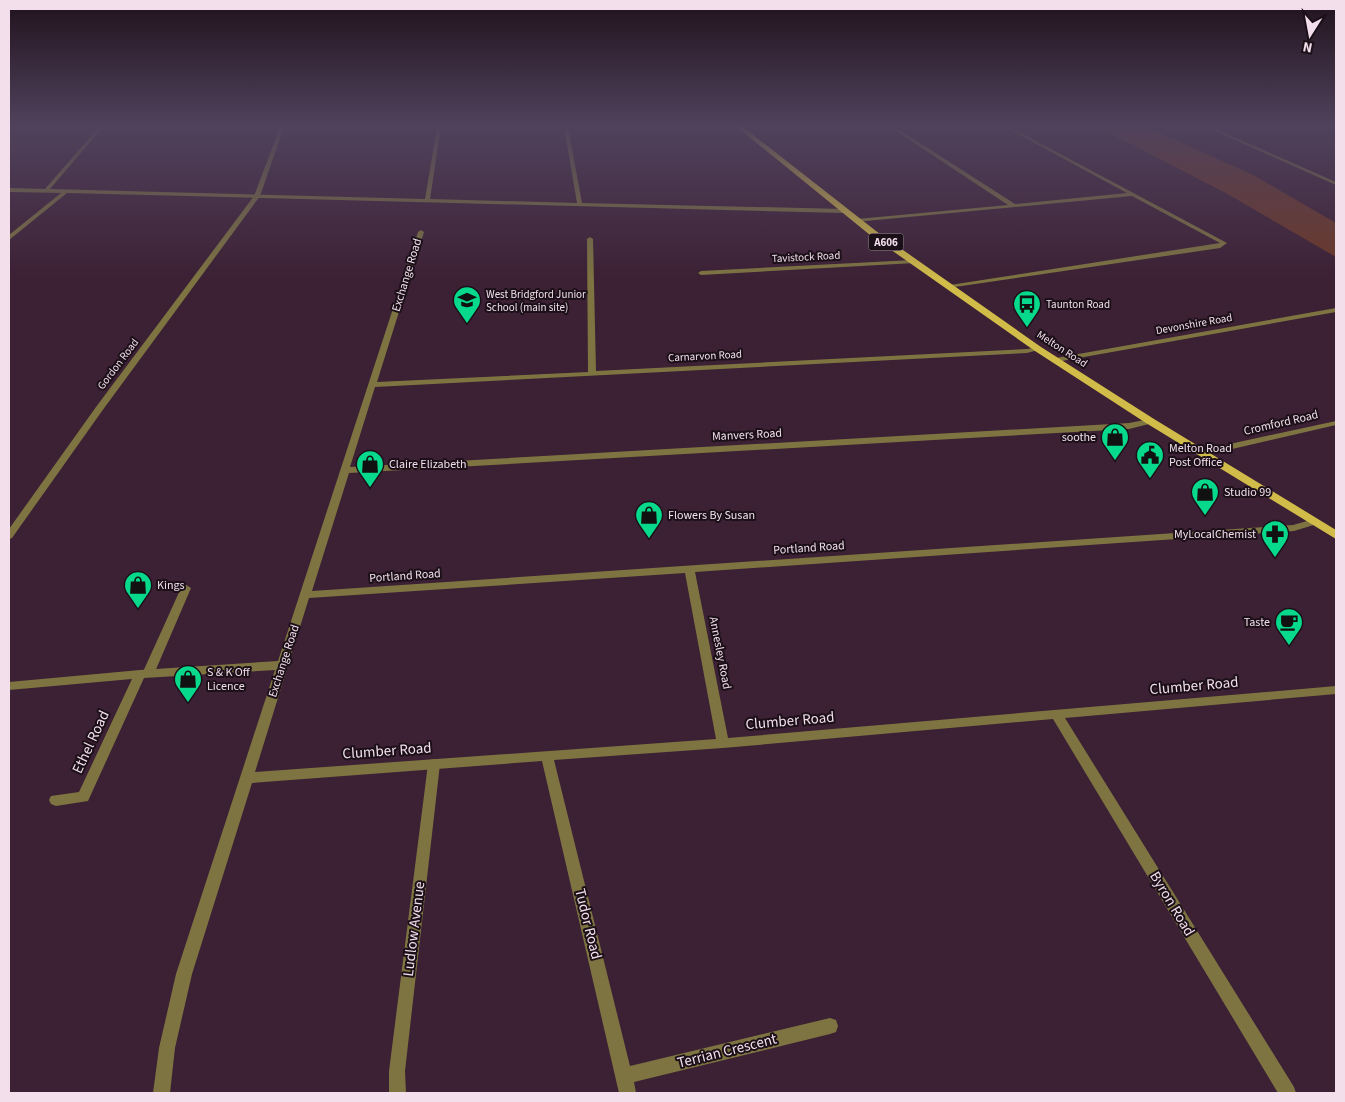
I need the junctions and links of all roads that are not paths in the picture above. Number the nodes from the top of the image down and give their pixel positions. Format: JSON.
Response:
{"nodes":[{"id":1,"x":57,"y":178,"type":"edge"},
{"id":2,"x":263,"y":178,"type":"edge"},
{"id":3,"x":431,"y":178,"type":"edge"},
{"id":4,"x":575,"y":178,"type":"edge"},
{"id":5,"x":804,"y":178,"type":"edge"},
{"id":6,"x":971,"y":178,"type":"edge"},
{"id":7,"x":1105,"y":178,"type":"edge"},
{"id":8,"x":1323,"y":178,"type":"edge"},
{"id":9,"x":1336,"y":184,"type":"edge"},
{"id":10,"x":9,"y":190,"type":"edge"},
{"id":11,"x":46,"y":191,"type":"junction"},
{"id":12,"x":65,"y":192,"type":"junction"},
{"id":13,"x":1135,"y":194,"type":"junction"},
{"id":14,"x":257,"y":196,"type":"junction"},
{"id":15,"x":427,"y":200,"type":"junction"},
{"id":16,"x":580,"y":204,"type":"junction"},
{"id":17,"x":1014,"y":206,"type":"junction"},
{"id":18,"x":844,"y":211,"type":"junction"},
{"id":19,"x":857,"y":221,"type":"junction"},
{"id":20,"x":421,"y":232,"type":"dead end"},
{"id":21,"x":9,"y":238,"type":"edge"},
{"id":22,"x":590,"y":239,"type":"dead end"},
{"id":23,"x":913,"y":262,"type":"junction"},
{"id":24,"x":701,"y":272,"type":"dead end"},
{"id":25,"x":950,"y":287,"type":"junction"},
{"id":26,"x":1336,"y":310,"type":"edge"},
{"id":27,"x":1038,"y":348,"type":"junction"},
{"id":28,"x":1056,"y":360,"type":"junction"},
{"id":29,"x":592,"y":373,"type":"junction"},
{"id":30,"x":373,"y":385,"type":"junction"},
{"id":31,"x":1150,"y":421,"type":"junction"},
{"id":32,"x":1336,"y":423,"type":"edge"},
{"id":33,"x":1202,"y":453,"type":"junction"},
{"id":34,"x":346,"y":470,"type":"junction"},
{"id":35,"x":1314,"y":522,"type":"junction"},
{"id":36,"x":1336,"y":535,"type":"edge"},
{"id":37,"x":9,"y":536,"type":"edge"},
{"id":38,"x":689,"y":569,"type":"junction"},
{"id":39,"x":186,"y":588,"type":"dead end"},
{"id":40,"x":306,"y":595,"type":"junction"},
{"id":41,"x":283,"y":665,"type":"junction"},
{"id":42,"x":144,"y":674,"type":"junction"},
{"id":43,"x":9,"y":686,"type":"edge"},
{"id":44,"x":1336,"y":690,"type":"edge"},
{"id":45,"x":1056,"y":714,"type":"junction"},
{"id":46,"x":722,"y":743,"type":"junction"},
{"id":47,"x":547,"y":756,"type":"junction"},
{"id":48,"x":434,"y":764,"type":"junction"},
{"id":49,"x":247,"y":778,"type":"junction"},
{"id":50,"x":56,"y":800,"type":"dead end"},
{"id":51,"x":830,"y":1026,"type":"dead end"},
{"id":52,"x":624,"y":1076,"type":"junction"},
{"id":53,"x":161,"y":1093,"type":"edge"},
{"id":54,"x":397,"y":1093,"type":"edge"},
{"id":55,"x":628,"y":1093,"type":"edge"},
{"id":56,"x":1288,"y":1093,"type":"edge"}],
"edges":[{"from":1,"to":11,"type":"street"},
{"from":2,"to":14,"type":"street","name":"Gordon Road"},
{"from":3,"to":15,"type":"street"},
{"from":4,"to":16,"type":"street"},
{"from":5,"to":18,"type":"main road","name":"Melton Road","number":"A606"},
{"from":6,"to":17,"type":"street"},
{"from":7,"to":13,"type":"street"},
{"from":8,"to":9,"type":"street"},
{"from":10,"to":11,"type":"street"},
{"from":11,"to":12,"type":"street"},
{"from":12,"to":14,"type":"street"},
{"from":12,"to":21,"type":"street"},
{"from":13,"to":17,"type":"street"},
{"from":13,"to":25,"type":"street"},
{"from":14,"to":15,"type":"street"},
{"from":14,"to":37,"type":"street","name":"Gordon Road"},
{"from":15,"to":16,"type":"street"},
{"from":16,"to":18,"type":"street"},
{"from":17,"to":19,"type":"street"},
{"from":18,"to":19,"type":"main road","name":"Melton Road","number":"A606"},
{"from":19,"to":23,"type":"main road","name":"Melton Road","number":"A606"},
{"from":20,"to":30,"type":"street","name":"Exchange Road"},
{"from":22,"to":29,"type":"street"},
{"from":23,"to":24,"type":"street","name":"Tavistock Road"},
{"from":23,"to":25,"type":"main road","name":"Melton Road","number":"A606"},
{"from":25,"to":27,"type":"main road","name":"Melton Road","number":"A606"},
{"from":26,"to":28,"type":"street","name":"Devonshire Road"},
{"from":27,"to":28,"type":"main road","name":"Melton Road","number":"A606"},
{"from":27,"to":29,"type":"street","name":"Carnarvon Road"},
{"from":28,"to":31,"type":"main road","name":"Melton Road","number":"A606"},
{"from":29,"to":30,"type":"street","name":"Carnarvon Road"},
{"from":30,"to":34,"type":"street","name":"Exchange Road"},
{"from":31,"to":33,"type":"main road","name":"Melton Road","number":"A606"},
{"from":31,"to":34,"type":"street","name":"Manvers Road"},
{"from":32,"to":33,"type":"street","name":"Cromford Road"},
{"from":33,"to":35,"type":"main road","name":"Melton Road","number":"A606"},
{"from":34,"to":40,"type":"street","name":"Exchange Road"},
{"from":35,"to":36,"type":"main road","name":"Melton Road","number":"A606"},
{"from":35,"to":38,"type":"street","name":"Portland Road"},
{"from":38,"to":40,"type":"street","name":"Portland Road"},
{"from":38,"to":46,"type":"street","name":"Annesley Road"},
{"from":39,"to":42,"type":"street"},
{"from":40,"to":41,"type":"street","name":"Exchange Road"},
{"from":41,"to":42,"type":"street"},
{"from":41,"to":49,"type":"street","name":"Exchange Road"},
{"from":42,"to":43,"type":"street"},
{"from":42,"to":50,"type":"street","name":"Ethel Road"},
{"from":44,"to":45,"type":"street","name":"Clumber Road"},
{"from":45,"to":46,"type":"street","name":"Clumber Road"},
{"from":45,"to":56,"type":"street","name":"Byron Road"},
{"from":46,"to":47,"type":"street","name":"Clumber Road"},
{"from":47,"to":48,"type":"street","name":"Clumber Road"},
{"from":47,"to":52,"type":"street","name":"Tudor Road"},
{"from":48,"to":49,"type":"street","name":"Clumber Road"},
{"from":48,"to":54,"type":"street","name":"Ludlow Avenue"},
{"from":49,"to":53,"type":"street","name":"Exchange Road"},
{"from":51,"to":52,"type":"street","name":"Terrian Crescent"},
{"from":52,"to":55,"type":"street","name":"Tudor Road"}]}
